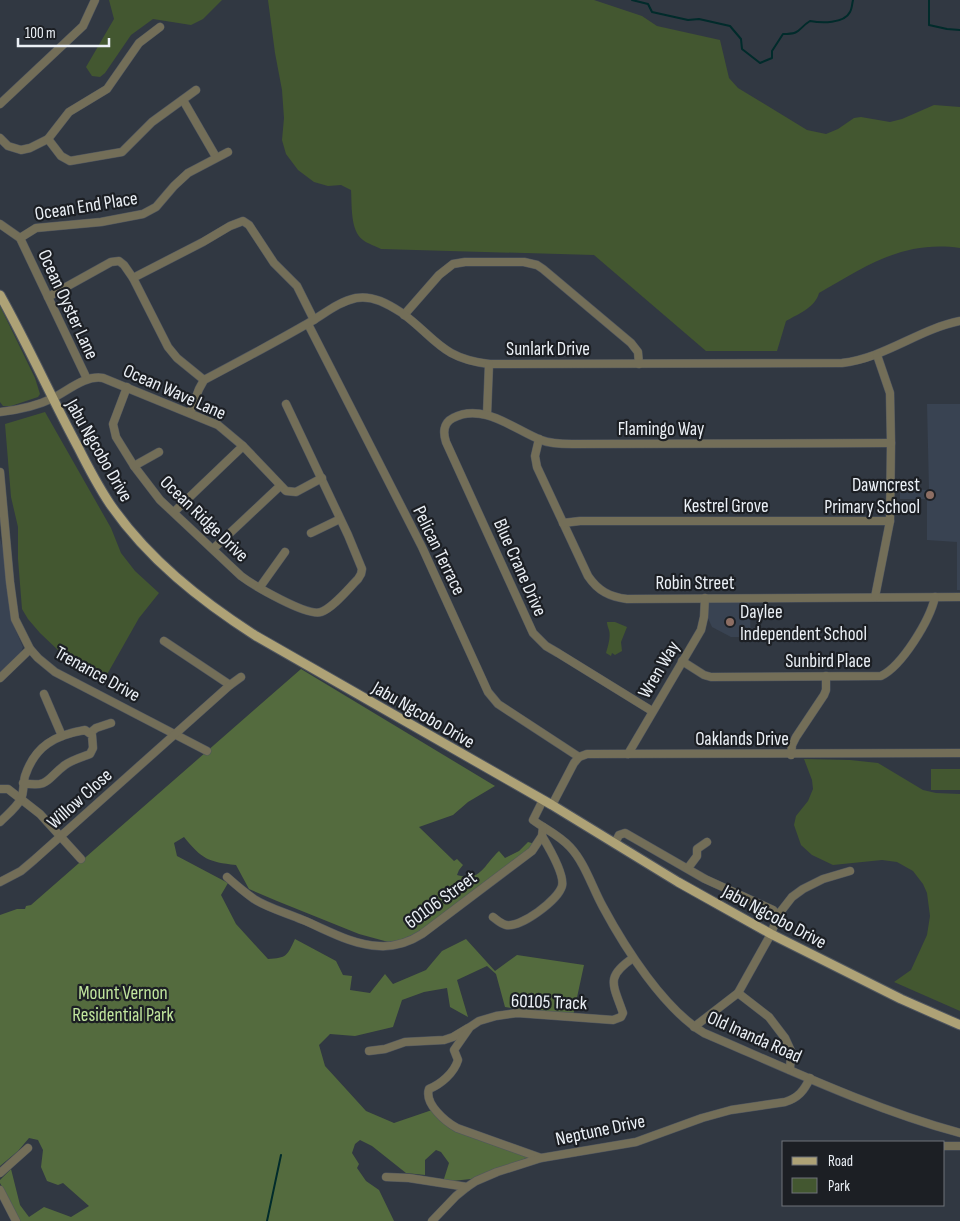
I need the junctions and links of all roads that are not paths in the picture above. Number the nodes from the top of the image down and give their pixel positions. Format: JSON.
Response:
{"nodes":[{"id":1,"x":96,"y":0,"type":"edge"},
{"id":2,"x":160,"y":27,"type":"dead end"},
{"id":3,"x":196,"y":90,"type":"dead end"},
{"id":4,"x":183,"y":100,"type":"junction"},
{"id":5,"x":0,"y":104,"type":"edge"},
{"id":6,"x":0,"y":138,"type":"edge"},
{"id":7,"x":48,"y":139,"type":"junction"},
{"id":8,"x":228,"y":152,"type":"dead end"},
{"id":9,"x":216,"y":157,"type":"junction"},
{"id":10,"x":0,"y":224,"type":"edge"},
{"id":11,"x":20,"y":238,"type":"junction"},
{"id":12,"x":133,"y":278,"type":"junction"},
{"id":13,"x":0,"y":295,"type":"edge"},
{"id":14,"x":48,"y":297,"type":"junction"},
{"id":15,"x":404,"y":315,"type":"junction"},
{"id":16,"x":960,"y":321,"type":"edge"},
{"id":17,"x":311,"y":322,"type":"junction"},
{"id":18,"x":877,"y":355,"type":"junction"},
{"id":19,"x":489,"y":364,"type":"junction"},
{"id":20,"x":639,"y":364,"type":"junction"},
{"id":21,"x":87,"y":379,"type":"junction"},
{"id":22,"x":204,"y":380,"type":"junction"},
{"id":23,"x":127,"y":387,"type":"junction"},
{"id":24,"x":52,"y":398,"type":"junction"},
{"id":25,"x":286,"y":404,"type":"dead end"},
{"id":26,"x":0,"y":412,"type":"edge"},
{"id":27,"x":190,"y":413,"type":"junction"},
{"id":28,"x":487,"y":415,"type":"junction"},
{"id":29,"x":539,"y":439,"type":"junction"},
{"id":30,"x":891,"y":443,"type":"junction"},
{"id":31,"x":243,"y":446,"type":"junction"},
{"id":32,"x":159,"y":452,"type":"dead end"},
{"id":33,"x":134,"y":466,"type":"junction"},
{"id":34,"x":0,"y":472,"type":"edge"},
{"id":35,"x":322,"y":478,"type":"junction"},
{"id":36,"x":280,"y":486,"type":"junction"},
{"id":37,"x":174,"y":512,"type":"junction"},
{"id":38,"x":340,"y":519,"type":"junction"},
{"id":39,"x":890,"y":521,"type":"junction"},
{"id":40,"x":563,"y":523,"type":"junction"},
{"id":41,"x":311,"y":533,"type":"dead end"},
{"id":42,"x":3,"y":535,"type":"edge"},
{"id":43,"x":213,"y":549,"type":"junction"},
{"id":44,"x":285,"y":552,"type":"dead end"},
{"id":45,"x":260,"y":587,"type":"junction"},
{"id":46,"x":876,"y":597,"type":"junction"},
{"id":47,"x":960,"y":597,"type":"edge"},
{"id":48,"x":704,"y":598,"type":"junction"},
{"id":49,"x":935,"y":598,"type":"junction"},
{"id":50,"x":164,"y":641,"type":"dead end"},
{"id":51,"x":30,"y":649,"type":"junction"},
{"id":52,"x":682,"y":661,"type":"junction"},
{"id":53,"x":826,"y":676,"type":"junction"},
{"id":54,"x":0,"y":678,"type":"edge"},
{"id":55,"x":241,"y":678,"type":"dead end"},
{"id":56,"x":230,"y":685,"type":"junction"},
{"id":57,"x":44,"y":694,"type":"dead end"},
{"id":58,"x":652,"y":711,"type":"junction"},
{"id":59,"x":111,"y":723,"type":"dead end"},
{"id":60,"x":90,"y":733,"type":"junction"},
{"id":61,"x":177,"y":734,"type":"junction"},
{"id":62,"x":62,"y":736,"type":"junction"},
{"id":63,"x":208,"y":751,"type":"dead end"},
{"id":64,"x":960,"y":753,"type":"edge"},
{"id":65,"x":628,"y":754,"type":"junction"},
{"id":66,"x":791,"y":755,"type":"junction"},
{"id":67,"x":579,"y":757,"type":"junction"},
{"id":68,"x":23,"y":783,"type":"junction"},
{"id":69,"x":0,"y":789,"type":"edge"},
{"id":70,"x":21,"y":798,"type":"junction"},
{"id":71,"x":543,"y":800,"type":"junction"},
{"id":72,"x":552,"y":805,"type":"junction"},
{"id":73,"x":0,"y":822,"type":"edge"},
{"id":74,"x":543,"y":827,"type":"junction"},
{"id":75,"x":61,"y":836,"type":"junction"},
{"id":76,"x":542,"y":836,"type":"junction"},
{"id":77,"x":707,"y":842,"type":"dead end"},
{"id":78,"x":615,"y":843,"type":"junction"},
{"id":79,"x":81,"y":859,"type":"dead end"},
{"id":80,"x":688,"y":868,"type":"junction"},
{"id":81,"x":850,"y":871,"type":"dead end"},
{"id":82,"x":227,"y":877,"type":"dead end"},
{"id":83,"x":0,"y":882,"type":"edge"},
{"id":84,"x":778,"y":915,"type":"junction"},
{"id":85,"x":493,"y":917,"type":"dead end"},
{"id":86,"x":771,"y":934,"type":"junction"},
{"id":87,"x":633,"y":958,"type":"junction"},
{"id":88,"x":738,"y":993,"type":"junction"},
{"id":89,"x":960,"y":1025,"type":"edge"},
{"id":90,"x":470,"y":1027,"type":"junction"},
{"id":91,"x":694,"y":1027,"type":"junction"},
{"id":92,"x":369,"y":1051,"type":"dead end"},
{"id":93,"x":790,"y":1070,"type":"junction"},
{"id":94,"x":810,"y":1078,"type":"junction"},
{"id":95,"x":960,"y":1133,"type":"edge"},
{"id":96,"x":945,"y":1146,"type":"edge"},
{"id":97,"x":960,"y":1146,"type":"edge"},
{"id":98,"x":28,"y":1148,"type":"dead end"},
{"id":99,"x":541,"y":1158,"type":"junction"},
{"id":100,"x":0,"y":1173,"type":"edge"},
{"id":101,"x":386,"y":1177,"type":"dead end"},
{"id":102,"x":467,"y":1187,"type":"junction"},
{"id":103,"x":0,"y":1190,"type":"edge"},
{"id":104,"x":16,"y":1221,"type":"edge"},
{"id":105,"x":432,"y":1221,"type":"edge"}],
"edges":[{"from":1,"to":5,"type":"street"},
{"from":2,"to":7,"type":"street"},
{"from":3,"to":4,"type":"street"},
{"from":4,"to":7,"type":"street"},
{"from":4,"to":9,"type":"street"},
{"from":6,"to":7,"type":"street"},
{"from":8,"to":9,"type":"street","name":"Ocean End Place"},
{"from":9,"to":11,"type":"street","name":"Ocean End Place"},
{"from":10,"to":11,"type":"street","name":"Ocean Oyster Lane"},
{"from":11,"to":14,"type":"street","name":"Ocean Oyster Lane"},
{"from":12,"to":14,"type":"street"},
{"from":12,"to":17,"type":"street","name":"Pelican Terrace"},
{"from":12,"to":22,"type":"street"},
{"from":13,"to":24,"type":"main road","name":"Jabu Ngcobo Drive"},
{"from":14,"to":21,"type":"street","name":"Ocean Oyster Lane"},
{"from":15,"to":17,"type":"street","name":"Sunlark Drive"},
{"from":15,"to":19,"type":"street","name":"Sunlark Drive"},
{"from":15,"to":20,"type":"street"},
{"from":16,"to":18,"type":"street","name":"Sunlark Drive"},
{"from":17,"to":22,"type":"street","name":"Sunlark Drive"},
{"from":17,"to":67,"type":"street","name":"Pelican Terrace"},
{"from":18,"to":20,"type":"street","name":"Sunlark Drive"},
{"from":18,"to":30,"type":"street"},
{"from":19,"to":20,"type":"street","name":"Sunlark Drive"},
{"from":19,"to":28,"type":"street"},
{"from":21,"to":23,"type":"street","name":"Ocean Wave Lane"},
{"from":21,"to":24,"type":"street"},
{"from":22,"to":27,"type":"street"},
{"from":23,"to":27,"type":"street","name":"Ocean Wave Lane"},
{"from":23,"to":33,"type":"street","name":"Ocean Ridge Drive"},
{"from":24,"to":26,"type":"street"},
{"from":24,"to":71,"type":"main road","name":"Jabu Ngcobo Drive"},
{"from":25,"to":35,"type":"street","name":"Ocean Ridge Drive"},
{"from":27,"to":31,"type":"street","name":"Ocean Wave Lane"},
{"from":28,"to":29,"type":"street","name":"Flamingo Way"},
{"from":28,"to":58,"type":"street","name":"Blue Crane Drive"},
{"from":29,"to":30,"type":"street","name":"Flamingo Way"},
{"from":29,"to":40,"type":"street","name":"Robin Street"},
{"from":30,"to":39,"type":"street"},
{"from":31,"to":36,"type":"street","name":"Ocean Wave Lane"},
{"from":31,"to":37,"type":"street"},
{"from":32,"to":33,"type":"street","name":"Ocean Ridge Drive"},
{"from":33,"to":37,"type":"street","name":"Ocean Ridge Drive"},
{"from":34,"to":42,"type":"street","name":"Trenance Drive"},
{"from":35,"to":36,"type":"street"},
{"from":35,"to":38,"type":"street","name":"Ocean Ridge Drive"},
{"from":36,"to":43,"type":"street"},
{"from":37,"to":43,"type":"street","name":"Ocean Ridge Drive"},
{"from":38,"to":41,"type":"street"},
{"from":38,"to":45,"type":"street","name":"Ocean Ridge Drive"},
{"from":39,"to":40,"type":"street","name":"Kestrel Grove"},
{"from":39,"to":46,"type":"street"},
{"from":40,"to":48,"type":"street","name":"Robin Street"},
{"from":42,"to":51,"type":"street","name":"Trenance Drive"},
{"from":43,"to":45,"type":"street","name":"Ocean Ridge Drive"},
{"from":44,"to":45,"type":"street","name":"Ocean Ridge Drive"},
{"from":46,"to":48,"type":"street","name":"Robin Street"},
{"from":46,"to":49,"type":"street","name":"Robin Street"},
{"from":47,"to":49,"type":"street","name":"Robin Street"},
{"from":48,"to":52,"type":"street","name":"Wren Way"},
{"from":49,"to":53,"type":"street","name":"Sunbird Place"},
{"from":50,"to":56,"type":"street"},
{"from":51,"to":54,"type":"street"},
{"from":51,"to":61,"type":"street","name":"Trenance Drive"},
{"from":52,"to":53,"type":"street","name":"Sunbird Place"},
{"from":52,"to":58,"type":"street","name":"Wren Way"},
{"from":53,"to":66,"type":"street"},
{"from":55,"to":56,"type":"street","name":"Willow Close"},
{"from":56,"to":61,"type":"street","name":"Willow Close"},
{"from":57,"to":62,"type":"street"},
{"from":58,"to":65,"type":"street","name":"Wren Way"},
{"from":59,"to":60,"type":"street"},
{"from":60,"to":62,"type":"street"},
{"from":60,"to":68,"type":"street"},
{"from":61,"to":63,"type":"street","name":"Trenance Drive"},
{"from":61,"to":75,"type":"street","name":"Willow Close"},
{"from":62,"to":68,"type":"street"},
{"from":64,"to":66,"type":"street","name":"Oaklands Drive"},
{"from":65,"to":66,"type":"street","name":"Oaklands Drive"},
{"from":65,"to":67,"type":"street","name":"Oaklands Drive"},
{"from":67,"to":72,"type":"street"},
{"from":68,"to":70,"type":"street"},
{"from":69,"to":70,"type":"street"},
{"from":70,"to":73,"type":"street"},
{"from":70,"to":75,"type":"street"},
{"from":71,"to":72,"type":"main road","name":"Jabu Ngcobo Drive"},
{"from":71,"to":74,"type":"street"},
{"from":72,"to":78,"type":"main road","name":"Jabu Ngcobo Drive"},
{"from":74,"to":76,"type":"street"},
{"from":74,"to":87,"type":"street","name":"Old Inanda Road"},
{"from":75,"to":79,"type":"street"},
{"from":75,"to":83,"type":"street","name":"Willow Close"},
{"from":76,"to":82,"type":"street","name":"60106 Street"},
{"from":76,"to":85,"type":"street"},
{"from":77,"to":80,"type":"street"},
{"from":78,"to":80,"type":"street"},
{"from":78,"to":86,"type":"main road","name":"Jabu Ngcobo Drive"},
{"from":80,"to":84,"type":"street"},
{"from":81,"to":84,"type":"street"},
{"from":84,"to":86,"type":"street"},
{"from":86,"to":88,"type":"street"},
{"from":86,"to":89,"type":"main road","name":"Jabu Ngcobo Drive"},
{"from":87,"to":90,"type":"street","name":"60105 Track"},
{"from":87,"to":91,"type":"street","name":"Old Inanda Road"},
{"from":88,"to":91,"type":"street"},
{"from":88,"to":93,"type":"street"},
{"from":90,"to":92,"type":"street","name":"60105 Track"},
{"from":90,"to":99,"type":"street"},
{"from":91,"to":93,"type":"street","name":"Old Inanda Road"},
{"from":93,"to":94,"type":"street","name":"Old Inanda Road"},
{"from":94,"to":95,"type":"street","name":"Old Inanda Road"},
{"from":94,"to":99,"type":"street","name":"Neptune Drive"},
{"from":96,"to":97,"type":"street"},
{"from":98,"to":100,"type":"street"},
{"from":99,"to":102,"type":"street","name":"Neptune Drive"},
{"from":101,"to":102,"type":"street"},
{"from":102,"to":105,"type":"street","name":"Neptune Drive"},
{"from":103,"to":104,"type":"street"}]}
